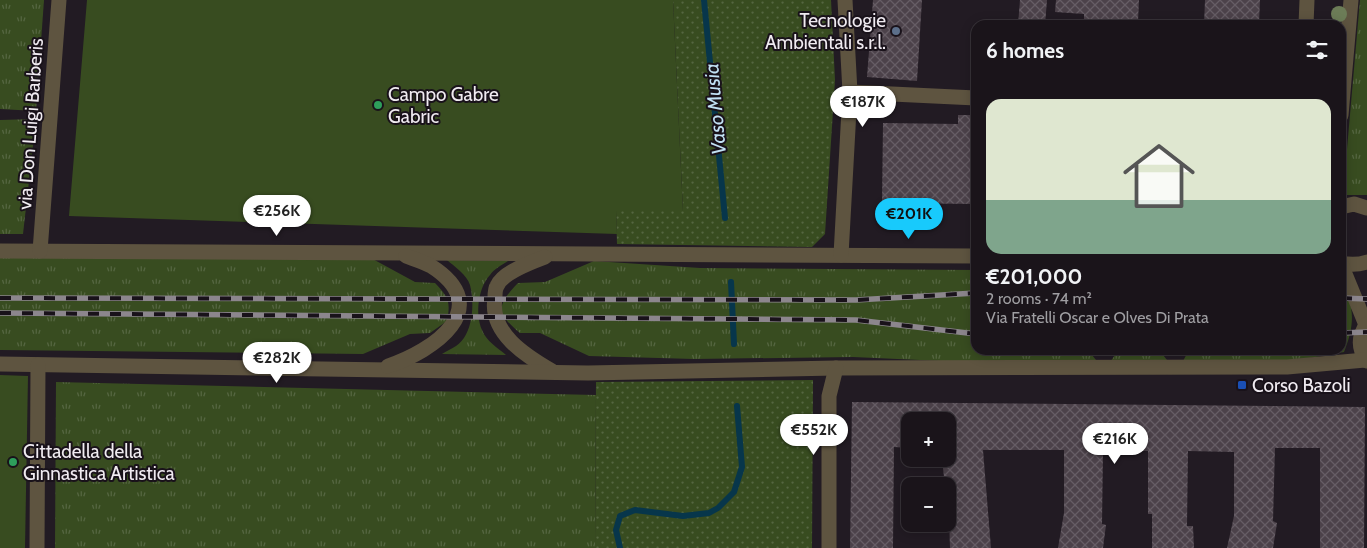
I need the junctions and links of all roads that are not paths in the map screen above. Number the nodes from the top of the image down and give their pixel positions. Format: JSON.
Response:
{"nodes":[{"id":1,"x":59,"y":0,"type":"edge"},
{"id":2,"x":845,"y":0,"type":"edge"},
{"id":3,"x":1307,"y":0,"type":"edge"},
{"id":4,"x":1352,"y":0,"type":"edge"},
{"id":5,"x":1306,"y":20,"type":"edge"},
{"id":6,"x":1346,"y":63,"type":"edge"},
{"id":7,"x":850,"y":92,"type":"junction"},
{"id":8,"x":971,"y":98,"type":"edge"},
{"id":9,"x":1346,"y":206,"type":"edge"},
{"id":10,"x":1367,"y":208,"type":"edge"},
{"id":11,"x":0,"y":251,"type":"edge"},
{"id":12,"x":40,"y":251,"type":"junction"},
{"id":13,"x":398,"y":253,"type":"junction"},
{"id":14,"x":554,"y":254,"type":"junction"},
{"id":15,"x":841,"y":255,"type":"junction"},
{"id":16,"x":971,"y":256,"type":"edge"},
{"id":17,"x":1367,"y":262,"type":"edge"},
{"id":18,"x":1346,"y":264,"type":"edge"},
{"id":19,"x":1346,"y":275,"type":"edge"},
{"id":20,"x":1366,"y":324,"type":"edge"},
{"id":21,"x":1366,"y":360,"type":"edge"},
{"id":22,"x":0,"y":364,"type":"edge"},
{"id":23,"x":38,"y":365,"type":"junction"},
{"id":24,"x":836,"y":368,"type":"junction"},
{"id":25,"x":377,"y":370,"type":"junction"},
{"id":26,"x":555,"y":373,"type":"junction"},
{"id":27,"x":37,"y":548,"type":"edge"},
{"id":28,"x":829,"y":548,"type":"edge"}],
"edges":[{"from":1,"to":12,"type":"street","name":"via Don Luigi Barberis"},
{"from":2,"to":7,"type":"street"},
{"from":3,"to":5,"type":"street"},
{"from":4,"to":6,"type":"street"},
{"from":7,"to":8,"type":"street"},
{"from":7,"to":15,"type":"street"},
{"from":9,"to":10,"type":"street"},
{"from":11,"to":12,"type":"street"},
{"from":12,"to":13,"type":"street"},
{"from":13,"to":14,"type":"street"},
{"from":13,"to":25,"type":"street"},
{"from":14,"to":15,"type":"street"},
{"from":14,"to":26,"type":"street"},
{"from":15,"to":16,"type":"street"},
{"from":17,"to":18,"type":"street"},
{"from":19,"to":20,"type":"street"},
{"from":20,"to":21,"type":"street"},
{"from":21,"to":24,"type":"street"},
{"from":22,"to":23,"type":"street"},
{"from":23,"to":25,"type":"street"},
{"from":23,"to":27,"type":"street"},
{"from":24,"to":26,"type":"street"},
{"from":24,"to":28,"type":"street"},
{"from":25,"to":26,"type":"street"}]}
